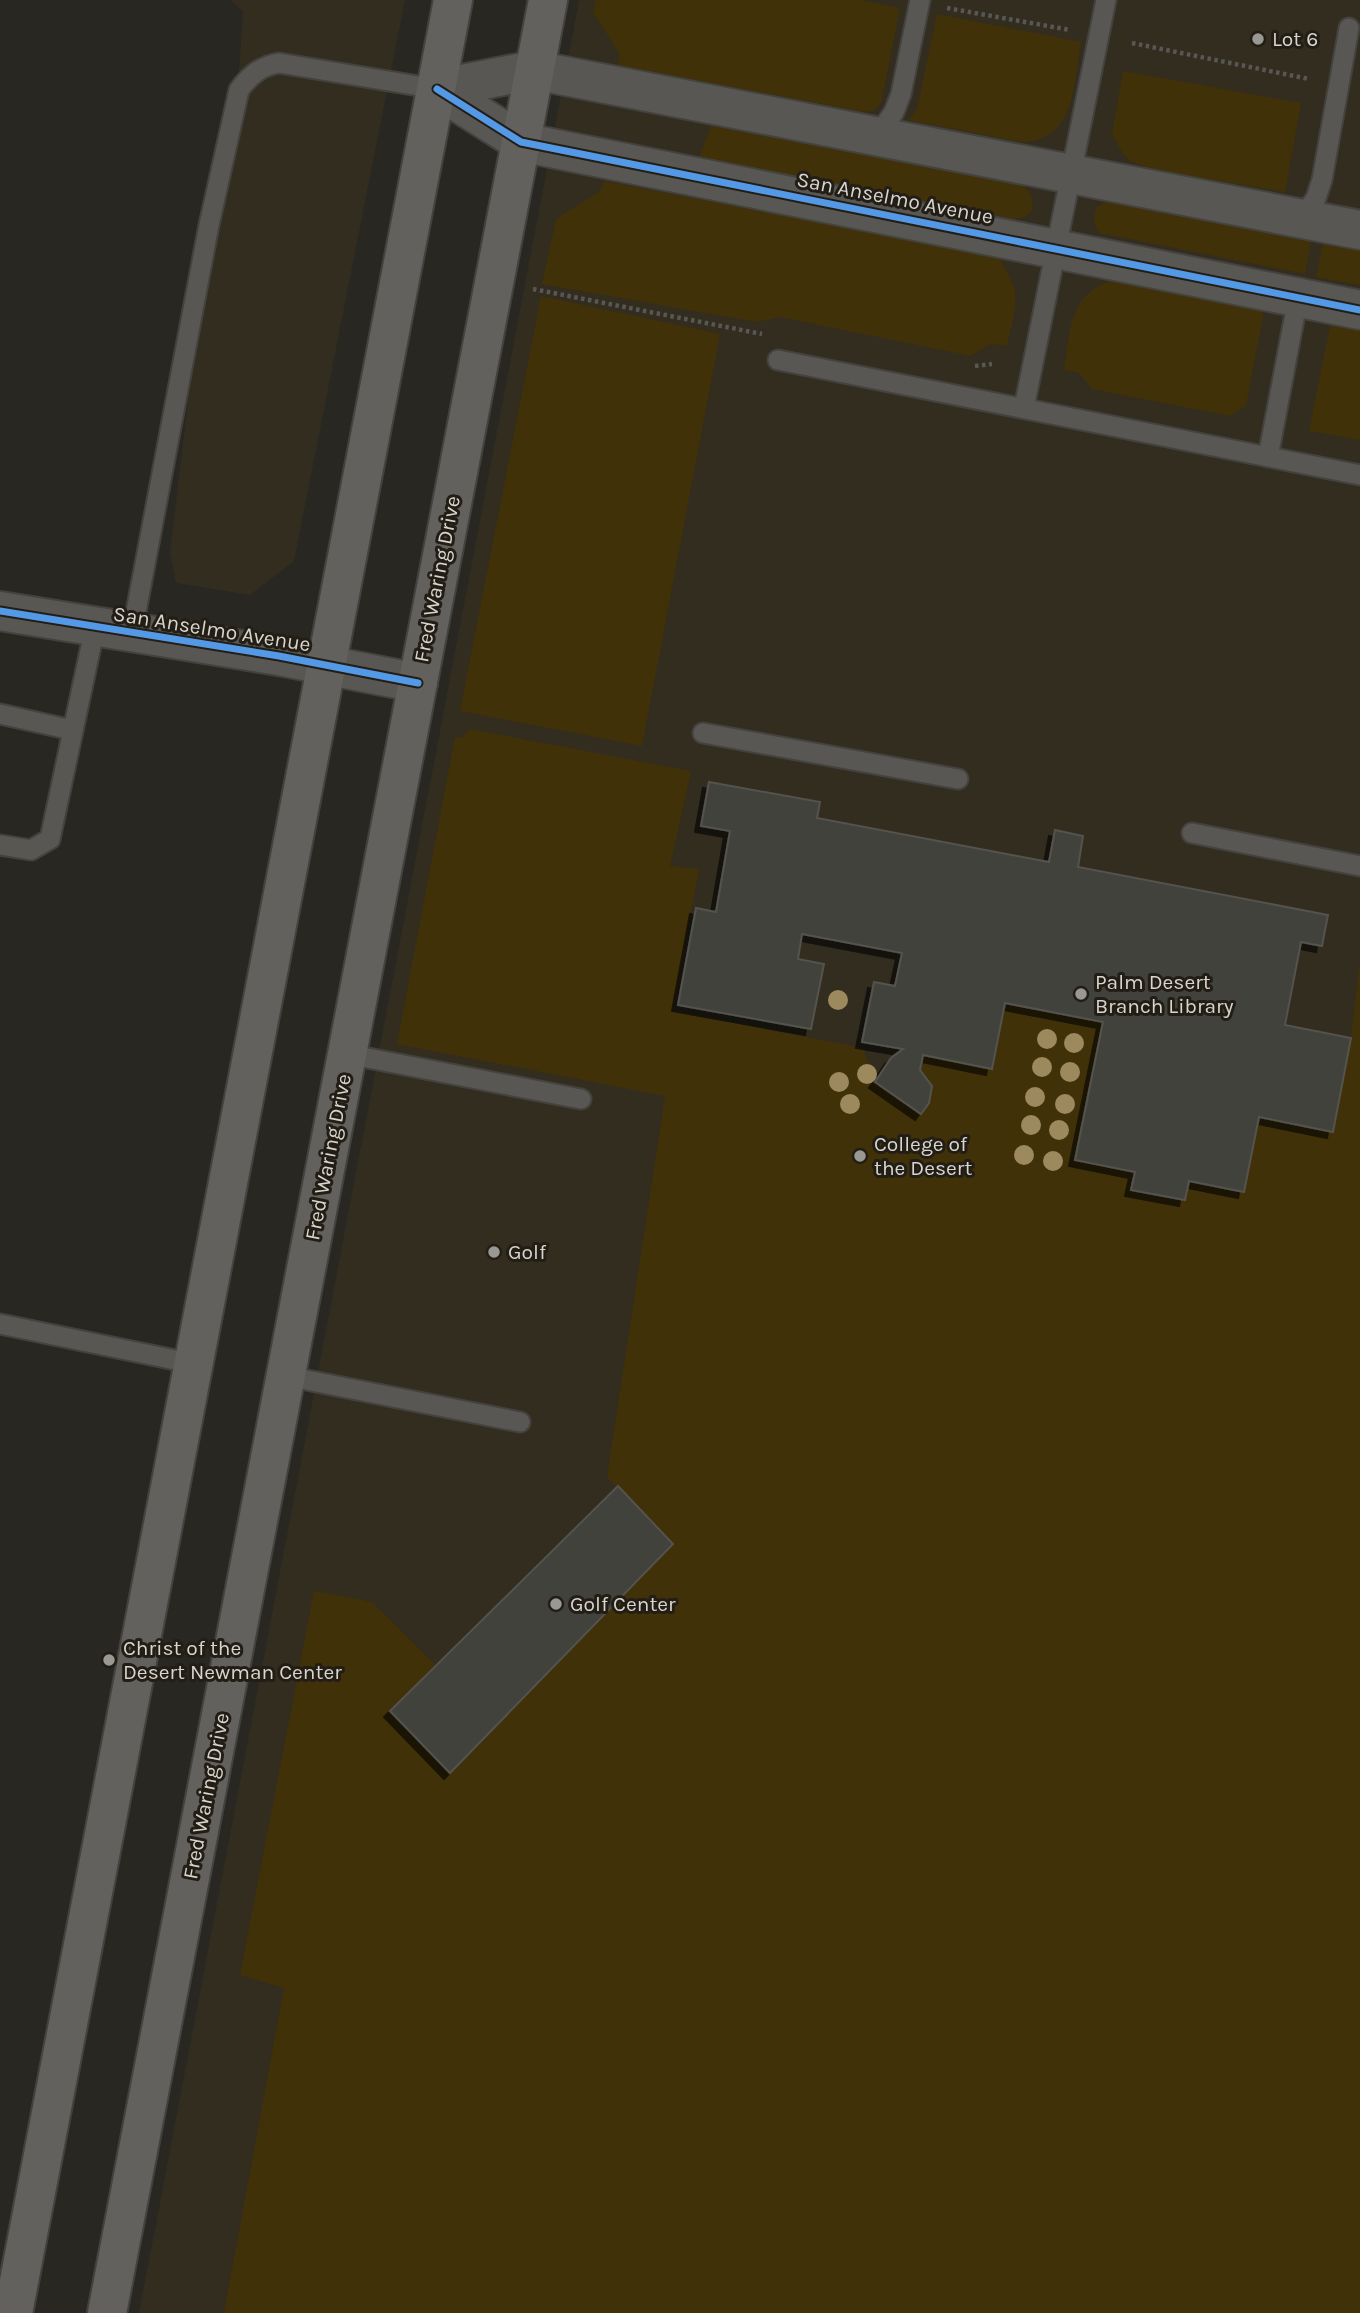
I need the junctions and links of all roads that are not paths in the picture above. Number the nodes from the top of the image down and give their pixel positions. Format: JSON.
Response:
{"nodes":[{"id":1,"x":453,"y":0,"type":"edge"},
{"id":2,"x":548,"y":0,"type":"edge"},
{"id":3,"x":920,"y":0,"type":"edge"},
{"id":4,"x":1106,"y":0,"type":"edge"},
{"id":5,"x":1349,"y":28,"type":"dead end"},
{"id":6,"x":534,"y":70,"type":"junction"},
{"id":7,"x":437,"y":89,"type":"junction"},
{"id":8,"x":876,"y":138,"type":"junction"},
{"id":9,"x":521,"y":142,"type":"junction"},
{"id":10,"x":1070,"y":176,"type":"junction"},
{"id":11,"x":1302,"y":218,"type":"junction"},
{"id":12,"x":1360,"y":230,"type":"edge"},
{"id":13,"x":1056,"y":247,"type":"junction"},
{"id":14,"x":1298,"y":298,"type":"junction"},
{"id":15,"x":1360,"y":310,"type":"edge"},
{"id":16,"x":778,"y":360,"type":"dead end"},
{"id":17,"x":1024,"y":408,"type":"junction"},
{"id":18,"x":1268,"y":457,"type":"junction"},
{"id":19,"x":1360,"y":475,"type":"edge"},
{"id":20,"x":0,"y":611,"type":"edge"},
{"id":21,"x":113,"y":631,"type":"junction"},
{"id":22,"x":326,"y":665,"type":"junction"},
{"id":23,"x":418,"y":683,"type":"junction"},
{"id":24,"x":0,"y":714,"type":"edge"},
{"id":25,"x":72,"y":730,"type":"junction"},
{"id":26,"x":703,"y":733,"type":"dead end"},
{"id":27,"x":958,"y":779,"type":"dead end"},
{"id":28,"x":1192,"y":833,"type":"dead end"},
{"id":29,"x":0,"y":845,"type":"edge"},
{"id":30,"x":1360,"y":866,"type":"edge"},
{"id":31,"x":347,"y":1054,"type":"junction"},
{"id":32,"x":581,"y":1099,"type":"dead end"},
{"id":33,"x":0,"y":1324,"type":"edge"},
{"id":34,"x":195,"y":1364,"type":"junction"},
{"id":35,"x":286,"y":1376,"type":"junction"},
{"id":36,"x":520,"y":1422,"type":"dead end"},
{"id":37,"x":13,"y":2313,"type":"edge"},
{"id":38,"x":107,"y":2313,"type":"edge"}],
"edges":[{"from":1,"to":7,"type":"main road"},
{"from":2,"to":6,"type":"main road","name":"Fred Waring Drive"},
{"from":3,"to":8,"type":"lane"},
{"from":4,"to":10,"type":"lane"},
{"from":5,"to":11,"type":"lane"},
{"from":6,"to":7,"type":"street"},
{"from":6,"to":8,"type":"street"},
{"from":6,"to":9,"type":"main road","name":"Fred Waring Drive"},
{"from":7,"to":9,"type":"street","name":"San Anselmo Avenue"},
{"from":7,"to":21,"type":"lane"},
{"from":7,"to":22,"type":"main road"},
{"from":8,"to":10,"type":"street"},
{"from":9,"to":13,"type":"street","name":"San Anselmo Avenue"},
{"from":9,"to":23,"type":"main road","name":"Fred Waring Drive"},
{"from":10,"to":11,"type":"street"},
{"from":10,"to":13,"type":"lane"},
{"from":11,"to":12,"type":"street"},
{"from":13,"to":14,"type":"street","name":"San Anselmo Avenue"},
{"from":13,"to":17,"type":"lane"},
{"from":14,"to":15,"type":"street","name":"San Anselmo Avenue"},
{"from":14,"to":18,"type":"lane"},
{"from":16,"to":17,"type":"lane"},
{"from":17,"to":18,"type":"lane"},
{"from":18,"to":19,"type":"lane"},
{"from":20,"to":21,"type":"street","name":"San Anselmo Avenue"},
{"from":21,"to":22,"type":"street","name":"San Anselmo Avenue"},
{"from":21,"to":25,"type":"lane"},
{"from":22,"to":23,"type":"street","name":"San Anselmo Avenue"},
{"from":22,"to":34,"type":"main road"},
{"from":23,"to":31,"type":"main road","name":"Fred Waring Drive"},
{"from":24,"to":25,"type":"lane"},
{"from":25,"to":29,"type":"lane"},
{"from":26,"to":27,"type":"lane"},
{"from":28,"to":30,"type":"lane"},
{"from":31,"to":32,"type":"lane"},
{"from":31,"to":35,"type":"main road","name":"Fred Waring Drive"},
{"from":33,"to":34,"type":"lane"},
{"from":34,"to":37,"type":"main road"},
{"from":35,"to":36,"type":"lane"},
{"from":35,"to":38,"type":"main road","name":"Fred Waring Drive"}]}
